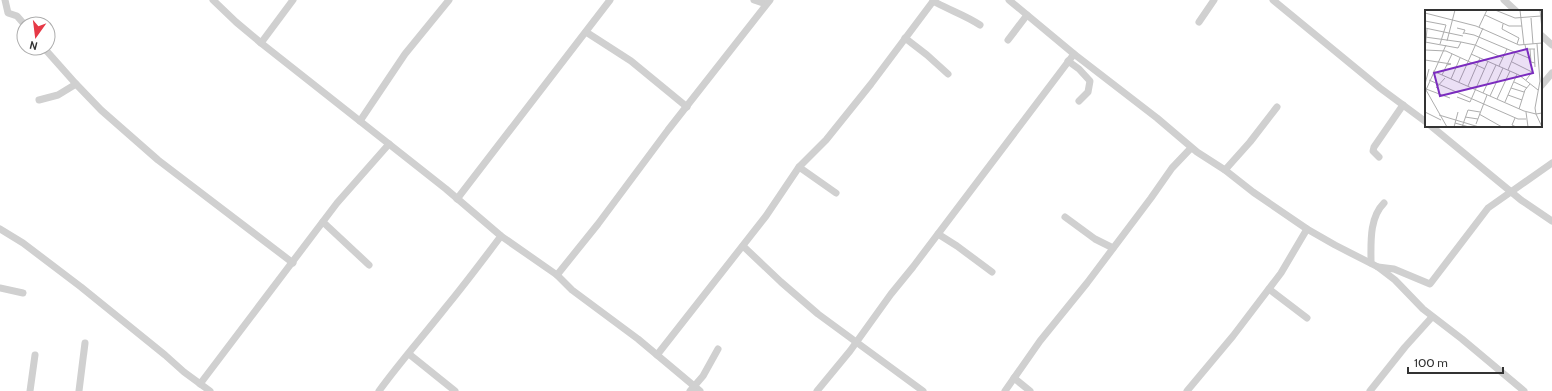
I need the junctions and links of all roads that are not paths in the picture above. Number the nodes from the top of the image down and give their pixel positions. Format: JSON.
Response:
{"nodes":[{"id":1,"x":5,"y":0,"type":"edge"},
{"id":2,"x":213,"y":0,"type":"edge"},
{"id":3,"x":293,"y":0,"type":"edge"},
{"id":4,"x":449,"y":0,"type":"edge"},
{"id":5,"x":610,"y":0,"type":"edge"},
{"id":6,"x":754,"y":0,"type":"edge"},
{"id":7,"x":934,"y":0,"type":"edge"},
{"id":8,"x":1009,"y":0,"type":"edge"},
{"id":9,"x":1214,"y":0,"type":"edge"},
{"id":10,"x":1273,"y":0,"type":"edge"},
{"id":11,"x":1504,"y":0,"type":"edge"},
{"id":12,"x":768,"y":2,"type":"edge"},
{"id":13,"x":1515,"y":10,"type":"edge"},
{"id":14,"x":1027,"y":15,"type":"junction"},
{"id":15,"x":17,"y":16,"type":"edge"},
{"id":16,"x":1199,"y":22,"type":"dead end"},
{"id":17,"x":980,"y":25,"type":"dead end"},
{"id":18,"x":586,"y":32,"type":"junction"},
{"id":19,"x":1542,"y":36,"type":"edge"},
{"id":20,"x":905,"y":38,"type":"junction"},
{"id":21,"x":1008,"y":40,"type":"dead end"},
{"id":22,"x":261,"y":43,"type":"junction"},
{"id":23,"x":1552,"y":45,"type":"edge"},
{"id":24,"x":1074,"y":54,"type":"junction"},
{"id":25,"x":51,"y":56,"type":"edge"},
{"id":26,"x":1068,"y":61,"type":"junction"},
{"id":27,"x":1552,"y":73,"type":"edge"},
{"id":28,"x":948,"y":74,"type":"dead end"},
{"id":29,"x":76,"y":84,"type":"junction"},
{"id":30,"x":1542,"y":85,"type":"edge"},
{"id":31,"x":39,"y":100,"type":"dead end"},
{"id":32,"x":1079,"y":101,"type":"dead end"},
{"id":33,"x":1404,"y":105,"type":"junction"},
{"id":34,"x":687,"y":107,"type":"junction"},
{"id":35,"x":1277,"y":107,"type":"dead end"},
{"id":36,"x":360,"y":121,"type":"junction"},
{"id":37,"x":1425,"y":121,"type":"edge"},
{"id":38,"x":1432,"y":127,"type":"edge"},
{"id":39,"x":389,"y":144,"type":"junction"},
{"id":40,"x":1191,"y":148,"type":"junction"},
{"id":41,"x":1379,"y":157,"type":"dead end"},
{"id":42,"x":1552,"y":163,"type":"edge"},
{"id":43,"x":799,"y":167,"type":"junction"},
{"id":44,"x":1225,"y":170,"type":"junction"},
{"id":45,"x":1512,"y":192,"type":"junction"},
{"id":46,"x":836,"y":193,"type":"dead end"},
{"id":47,"x":457,"y":199,"type":"junction"},
{"id":48,"x":1384,"y":203,"type":"dead end"},
{"id":49,"x":1065,"y":217,"type":"dead end"},
{"id":50,"x":1552,"y":221,"type":"edge"},
{"id":51,"x":323,"y":222,"type":"junction"},
{"id":52,"x":0,"y":229,"type":"edge"},
{"id":53,"x":1307,"y":229,"type":"junction"},
{"id":54,"x":938,"y":234,"type":"junction"},
{"id":55,"x":501,"y":236,"type":"junction"},
{"id":56,"x":743,"y":246,"type":"junction"},
{"id":57,"x":1113,"y":248,"type":"junction"},
{"id":58,"x":293,"y":263,"type":"junction"},
{"id":59,"x":1371,"y":263,"type":"junction"},
{"id":60,"x":369,"y":265,"type":"dead end"},
{"id":61,"x":1378,"y":267,"type":"junction"},
{"id":62,"x":992,"y":272,"type":"dead end"},
{"id":63,"x":557,"y":275,"type":"junction"},
{"id":64,"x":0,"y":288,"type":"edge"},
{"id":65,"x":1269,"y":289,"type":"junction"},
{"id":66,"x":23,"y":293,"type":"dead end"},
{"id":67,"x":1432,"y":317,"type":"junction"},
{"id":68,"x":1307,"y":318,"type":"dead end"},
{"id":69,"x":85,"y":342,"type":"dead end"},
{"id":70,"x":857,"y":342,"type":"junction"},
{"id":71,"x":718,"y":349,"type":"dead end"},
{"id":72,"x":409,"y":354,"type":"junction"},
{"id":73,"x":35,"y":355,"type":"dead end"},
{"id":74,"x":657,"y":355,"type":"junction"},
{"id":75,"x":1014,"y":378,"type":"junction"},
{"id":76,"x":200,"y":384,"type":"junction"},
{"id":77,"x":695,"y":389,"type":"edge"},
{"id":78,"x":30,"y":391,"type":"edge"},
{"id":79,"x":79,"y":391,"type":"edge"},
{"id":80,"x":210,"y":391,"type":"edge"},
{"id":81,"x":379,"y":391,"type":"edge"},
{"id":82,"x":455,"y":391,"type":"edge"},
{"id":83,"x":817,"y":391,"type":"edge"},
{"id":84,"x":923,"y":391,"type":"edge"},
{"id":85,"x":1004,"y":391,"type":"edge"},
{"id":86,"x":1030,"y":391,"type":"edge"},
{"id":87,"x":1187,"y":391,"type":"edge"},
{"id":88,"x":1371,"y":391,"type":"edge"},
{"id":89,"x":1524,"y":391,"type":"edge"}],
"edges":[{"from":1,"to":15,"type":"street"},
{"from":2,"to":22,"type":"street"},
{"from":3,"to":22,"type":"street"},
{"from":4,"to":36,"type":"street"},
{"from":5,"to":18,"type":"street"},
{"from":6,"to":12,"type":"street"},
{"from":7,"to":17,"type":"street"},
{"from":7,"to":20,"type":"street"},
{"from":8,"to":14,"type":"street"},
{"from":9,"to":16,"type":"street"},
{"from":10,"to":33,"type":"street"},
{"from":11,"to":13,"type":"street"},
{"from":12,"to":34,"type":"street"},
{"from":14,"to":21,"type":"street"},
{"from":14,"to":24,"type":"street"},
{"from":18,"to":34,"type":"street"},
{"from":18,"to":47,"type":"street"},
{"from":19,"to":23,"type":"street"},
{"from":20,"to":28,"type":"street"},
{"from":20,"to":43,"type":"street"},
{"from":22,"to":36,"type":"street"},
{"from":24,"to":26,"type":"street"},
{"from":24,"to":40,"type":"street"},
{"from":25,"to":29,"type":"street"},
{"from":26,"to":32,"type":"street"},
{"from":26,"to":54,"type":"street"},
{"from":27,"to":30,"type":"street"},
{"from":29,"to":31,"type":"street"},
{"from":29,"to":58,"type":"street"},
{"from":33,"to":37,"type":"street"},
{"from":33,"to":41,"type":"street"},
{"from":34,"to":63,"type":"street"},
{"from":35,"to":44,"type":"street"},
{"from":36,"to":39,"type":"street"},
{"from":38,"to":45,"type":"street"},
{"from":39,"to":47,"type":"street"},
{"from":39,"to":51,"type":"street"},
{"from":40,"to":44,"type":"street"},
{"from":40,"to":57,"type":"street"},
{"from":42,"to":45,"type":"street"},
{"from":43,"to":46,"type":"street"},
{"from":43,"to":56,"type":"street"},
{"from":44,"to":53,"type":"street"},
{"from":45,"to":50,"type":"street"},
{"from":45,"to":61,"type":"street"},
{"from":47,"to":55,"type":"street"},
{"from":48,"to":59,"type":"street"},
{"from":49,"to":57,"type":"street"},
{"from":51,"to":58,"type":"street"},
{"from":51,"to":60,"type":"street"},
{"from":52,"to":76,"type":"street"},
{"from":53,"to":59,"type":"street"},
{"from":53,"to":65,"type":"street"},
{"from":54,"to":62,"type":"street"},
{"from":54,"to":70,"type":"street"},
{"from":55,"to":63,"type":"street"},
{"from":55,"to":72,"type":"street"},
{"from":56,"to":70,"type":"street"},
{"from":56,"to":74,"type":"street"},
{"from":57,"to":75,"type":"street"},
{"from":58,"to":76,"type":"street"},
{"from":59,"to":61,"type":"street"},
{"from":61,"to":67,"type":"street"},
{"from":63,"to":74,"type":"street"},
{"from":64,"to":66,"type":"street"},
{"from":65,"to":68,"type":"street"},
{"from":65,"to":87,"type":"street"},
{"from":67,"to":88,"type":"street"},
{"from":67,"to":89,"type":"street"},
{"from":69,"to":79,"type":"street"},
{"from":70,"to":83,"type":"street"},
{"from":70,"to":84,"type":"street"},
{"from":71,"to":77,"type":"street"},
{"from":72,"to":81,"type":"street"},
{"from":72,"to":82,"type":"street"},
{"from":73,"to":78,"type":"street"},
{"from":74,"to":77,"type":"street"},
{"from":75,"to":85,"type":"street"},
{"from":75,"to":86,"type":"street"},
{"from":76,"to":80,"type":"street"}]}
